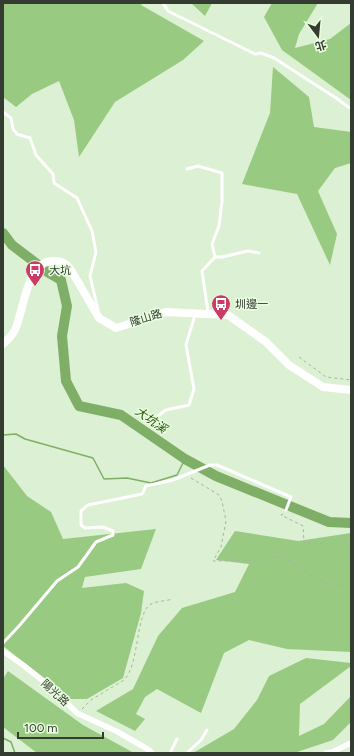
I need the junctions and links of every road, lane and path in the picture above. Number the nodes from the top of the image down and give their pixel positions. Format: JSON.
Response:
{"nodes":[{"id":1,"x":163,"y":3,"type":"edge"},
{"id":2,"x":351,"y":109,"type":"edge"},
{"id":3,"x":3,"y":112,"type":"edge"},
{"id":4,"x":188,"y":169,"type":"dead end"},
{"id":5,"x":259,"y":253,"type":"dead end"},
{"id":6,"x":215,"y":257,"type":"junction"},
{"id":7,"x":196,"y":314,"type":"junction"},
{"id":8,"x":208,"y":314,"type":"junction"},
{"id":9,"x":99,"y":318,"type":"junction"},
{"id":10,"x":3,"y":344,"type":"edge"},
{"id":11,"x":299,"y":356,"type":"dead end"},
{"id":12,"x":351,"y":380,"type":"edge"},
{"id":13,"x":351,"y":390,"type":"edge"},
{"id":14,"x":145,"y":420,"type":"dead end"},
{"id":15,"x":186,"y":475,"type":"junction"},
{"id":16,"x":286,"y":510,"type":"joint"},
{"id":17,"x":351,"y":542,"type":"edge"},
{"id":18,"x":351,"y":585,"type":"edge"},
{"id":19,"x":173,"y":599,"type":"dead end"},
{"id":20,"x":3,"y":643,"type":"edge"},
{"id":21,"x":4,"y":653,"type":"edge"},
{"id":22,"x":77,"y":714,"type":"junction"},
{"id":23,"x":207,"y":730,"type":"dead end"},
{"id":24,"x":178,"y":739,"type":"dead end"},
{"id":25,"x":351,"y":744,"type":"edge"},
{"id":26,"x":152,"y":753,"type":"edge"},
{"id":27,"x":170,"y":753,"type":"edge"},
{"id":28,"x":187,"y":753,"type":"edge"},
{"id":29,"x":326,"y":753,"type":"edge"}],
"edges":[{"from":1,"to":2,"type":"lane"},
{"from":3,"to":9,"type":"lane"},
{"from":4,"to":6,"type":"lane"},
{"from":5,"to":6,"type":"lane"},
{"from":6,"to":8,"type":"lane"},
{"from":7,"to":8,"type":"street","name":"隆山路"},
{"from":7,"to":9,"type":"street","name":"隆山路"},
{"from":7,"to":14,"type":"lane"},
{"from":8,"to":13,"type":"street","name":"隆山路"},
{"from":9,"to":10,"type":"street","name":"隆山路"},
{"from":11,"to":12,"type":"path"},
{"from":15,"to":16,"type":"lane"},
{"from":15,"to":18,"type":"path"},
{"from":15,"to":20,"type":"lane"},
{"from":16,"to":17,"type":"path"},
{"from":19,"to":22,"type":"path"},
{"from":21,"to":22,"type":"street","name":"陽光路"},
{"from":22,"to":26,"type":"street","name":"陽光路"},
{"from":23,"to":28,"type":"lane"},
{"from":24,"to":27,"type":"lane"},
{"from":25,"to":29,"type":"street"}]}
